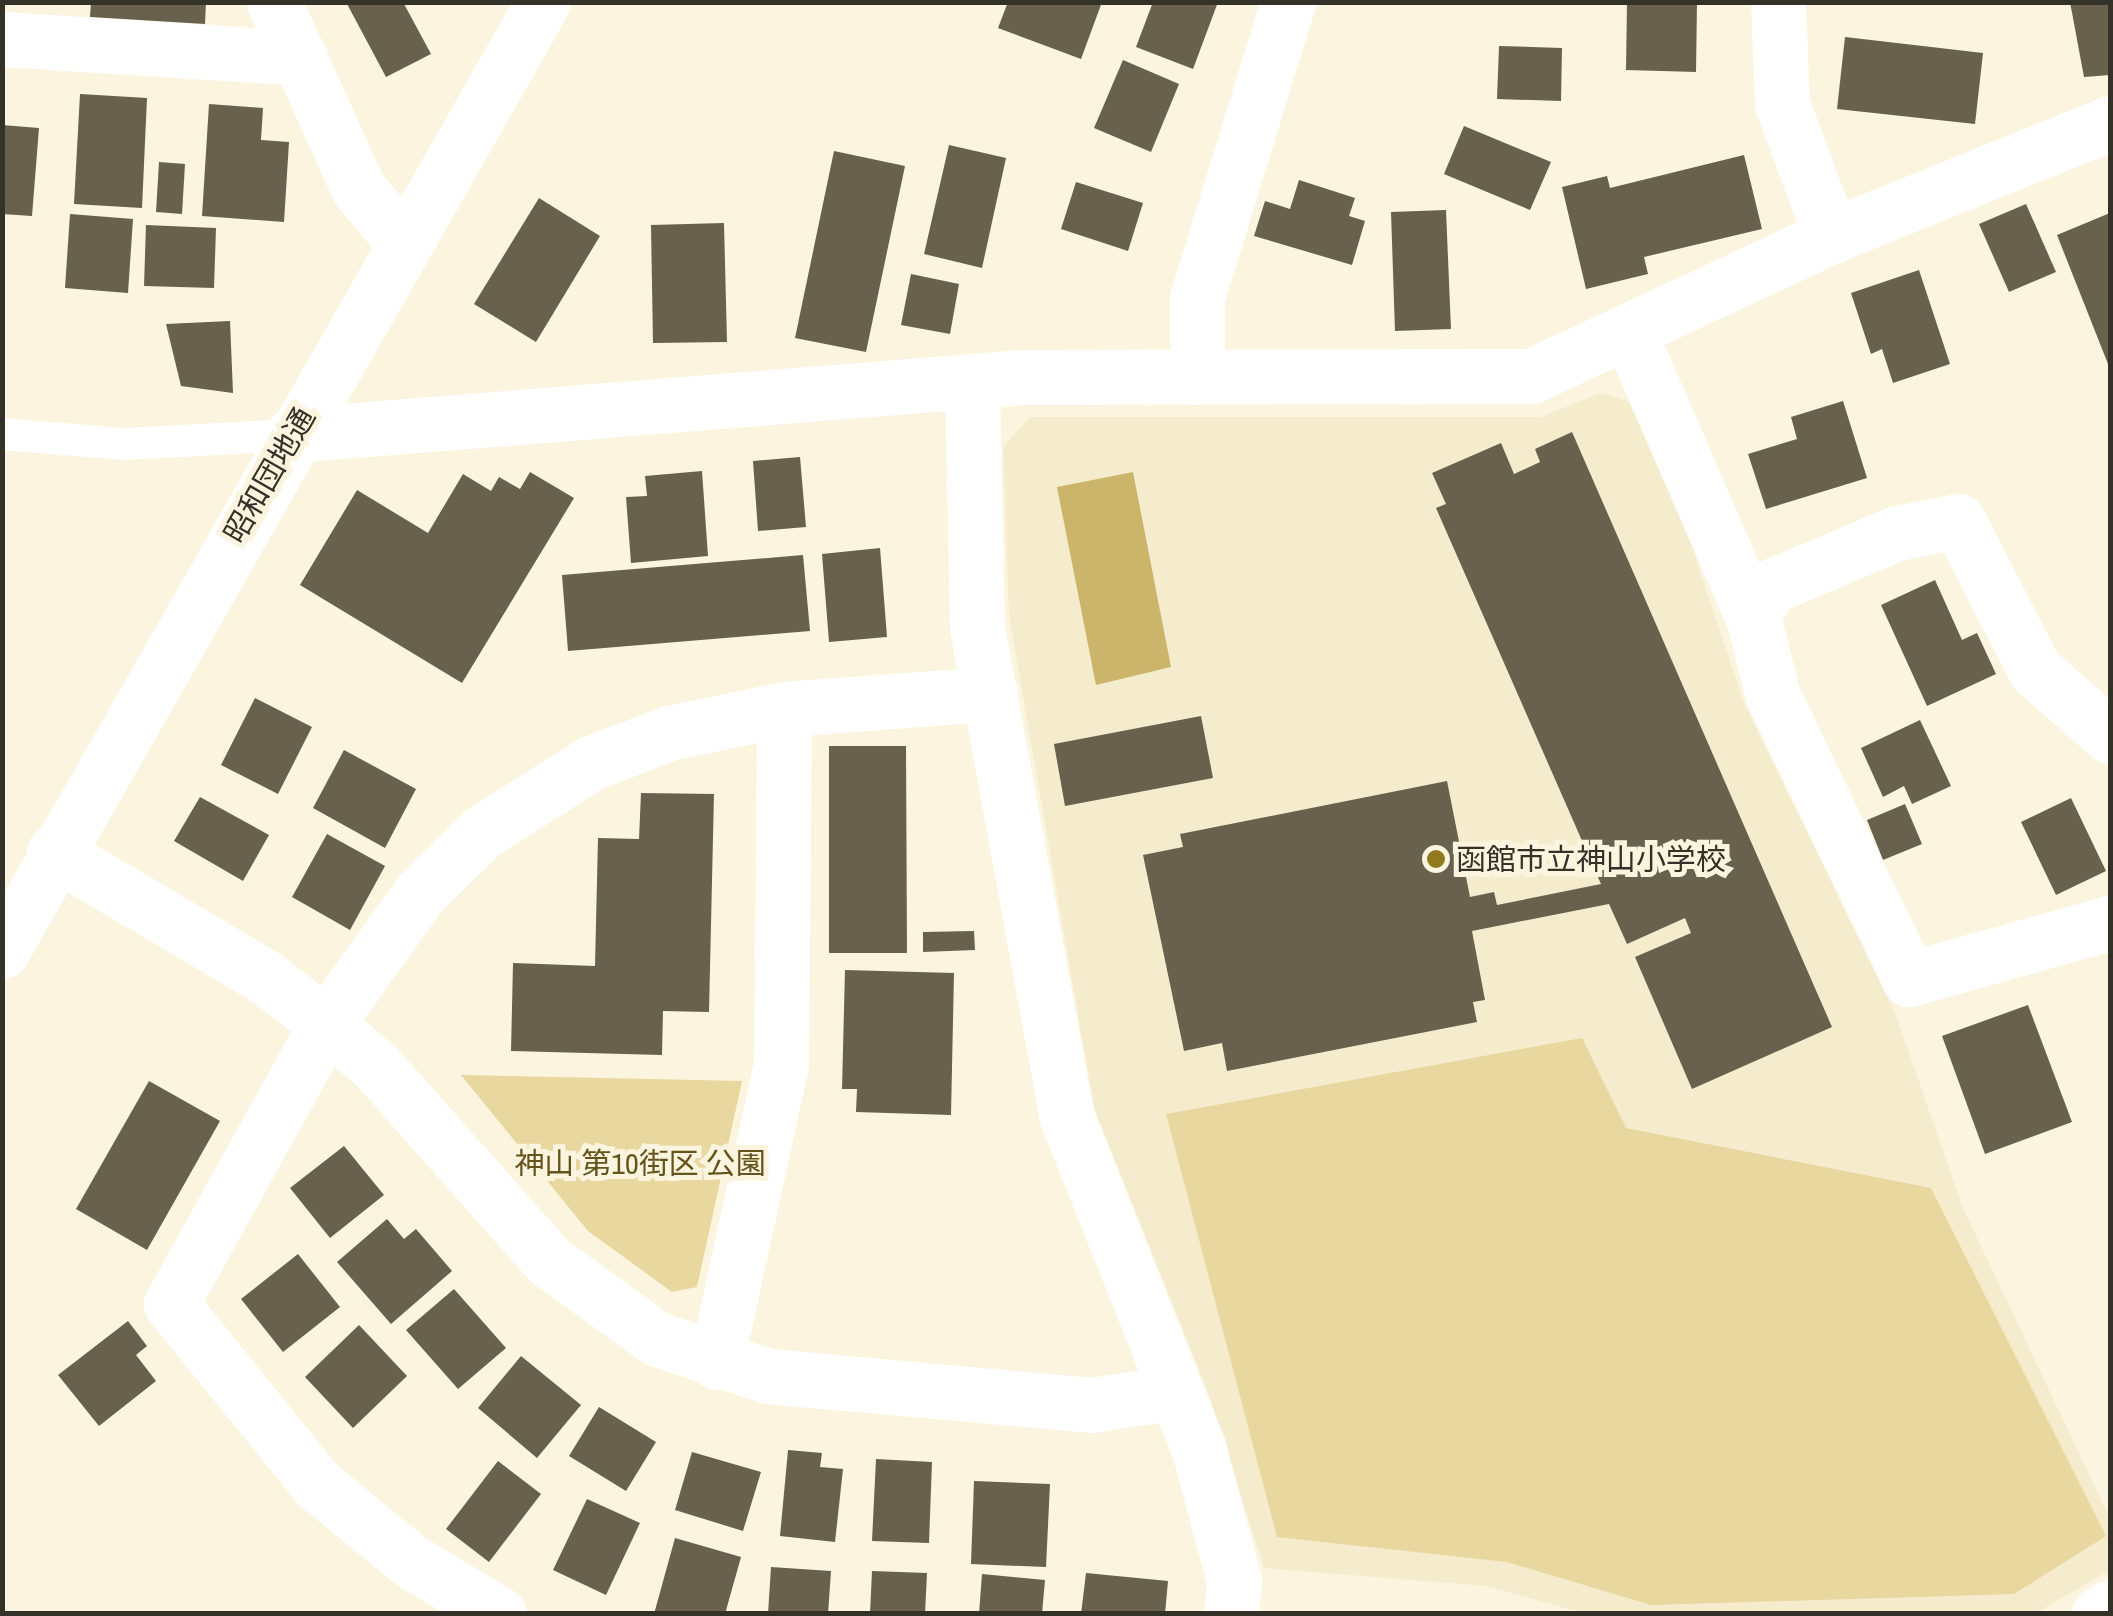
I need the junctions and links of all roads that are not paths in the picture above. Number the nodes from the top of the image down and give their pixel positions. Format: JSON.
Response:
{"nodes":[{"id":1,"x":274,"y":2,"type":"edge"},
{"id":2,"x":543,"y":2,"type":"edge"},
{"id":3,"x":1288,"y":2,"type":"edge"},
{"id":4,"x":1778,"y":2,"type":"edge"},
{"id":5,"x":2,"y":39,"type":"edge"},
{"id":6,"x":300,"y":58,"type":"junction"},
{"id":7,"x":2110,"y":123,"type":"edge"},
{"id":8,"x":1831,"y":236,"type":"junction"},
{"id":9,"x":404,"y":243,"type":"junction"},
{"id":10,"x":1641,"y":360,"type":"dead end"},
{"id":11,"x":1197,"y":377,"type":"junction"},
{"id":12,"x":972,"y":387,"type":"junction"},
{"id":13,"x":2,"y":434,"type":"edge"},
{"id":14,"x":292,"y":435,"type":"junction"},
{"id":15,"x":1753,"y":618,"type":"junction"},
{"id":16,"x":990,"y":694,"type":"junction"},
{"id":17,"x":784,"y":709,"type":"junction"},
{"id":18,"x":2110,"y":736,"type":"edge"},
{"id":19,"x":54,"y":852,"type":"junction"},
{"id":20,"x":2110,"y":923,"type":"edge"},
{"id":21,"x":2,"y":951,"type":"edge"},
{"id":22,"x":326,"y":1024,"type":"junction"},
{"id":23,"x":716,"y":1362,"type":"junction"},
{"id":24,"x":1174,"y":1392,"type":"junction"},
{"id":25,"x":2110,"y":1607,"type":"edge"},
{"id":26,"x":498,"y":1614,"type":"edge"},
{"id":27,"x":1231,"y":1614,"type":"edge"},
{"id":28,"x":2100,"y":1614,"type":"edge"}],
"edges":[{"from":1,"to":6,"type":"street"},
{"from":2,"to":9,"type":"street","name":"昭和団地通"},
{"from":3,"to":11,"type":"street"},
{"from":4,"to":8,"type":"street"},
{"from":5,"to":6,"type":"street"},
{"from":6,"to":9,"type":"street"},
{"from":7,"to":8,"type":"street"},
{"from":8,"to":11,"type":"street"},
{"from":9,"to":14,"type":"street","name":"昭和団地通"},
{"from":10,"to":15,"type":"street"},
{"from":11,"to":12,"type":"street"},
{"from":12,"to":14,"type":"street"},
{"from":12,"to":16,"type":"street"},
{"from":13,"to":14,"type":"lane"},
{"from":14,"to":19,"type":"street","name":"昭和団地通"},
{"from":15,"to":18,"type":"street"},
{"from":15,"to":20,"type":"street"},
{"from":16,"to":17,"type":"street"},
{"from":16,"to":24,"type":"street"},
{"from":17,"to":22,"type":"street"},
{"from":17,"to":23,"type":"street"},
{"from":19,"to":21,"type":"street","name":"昭和団地通"},
{"from":19,"to":22,"type":"street"},
{"from":22,"to":23,"type":"street"},
{"from":22,"to":26,"type":"street"},
{"from":23,"to":24,"type":"street"},
{"from":24,"to":27,"type":"street"},
{"from":25,"to":28,"type":"street"}]}
